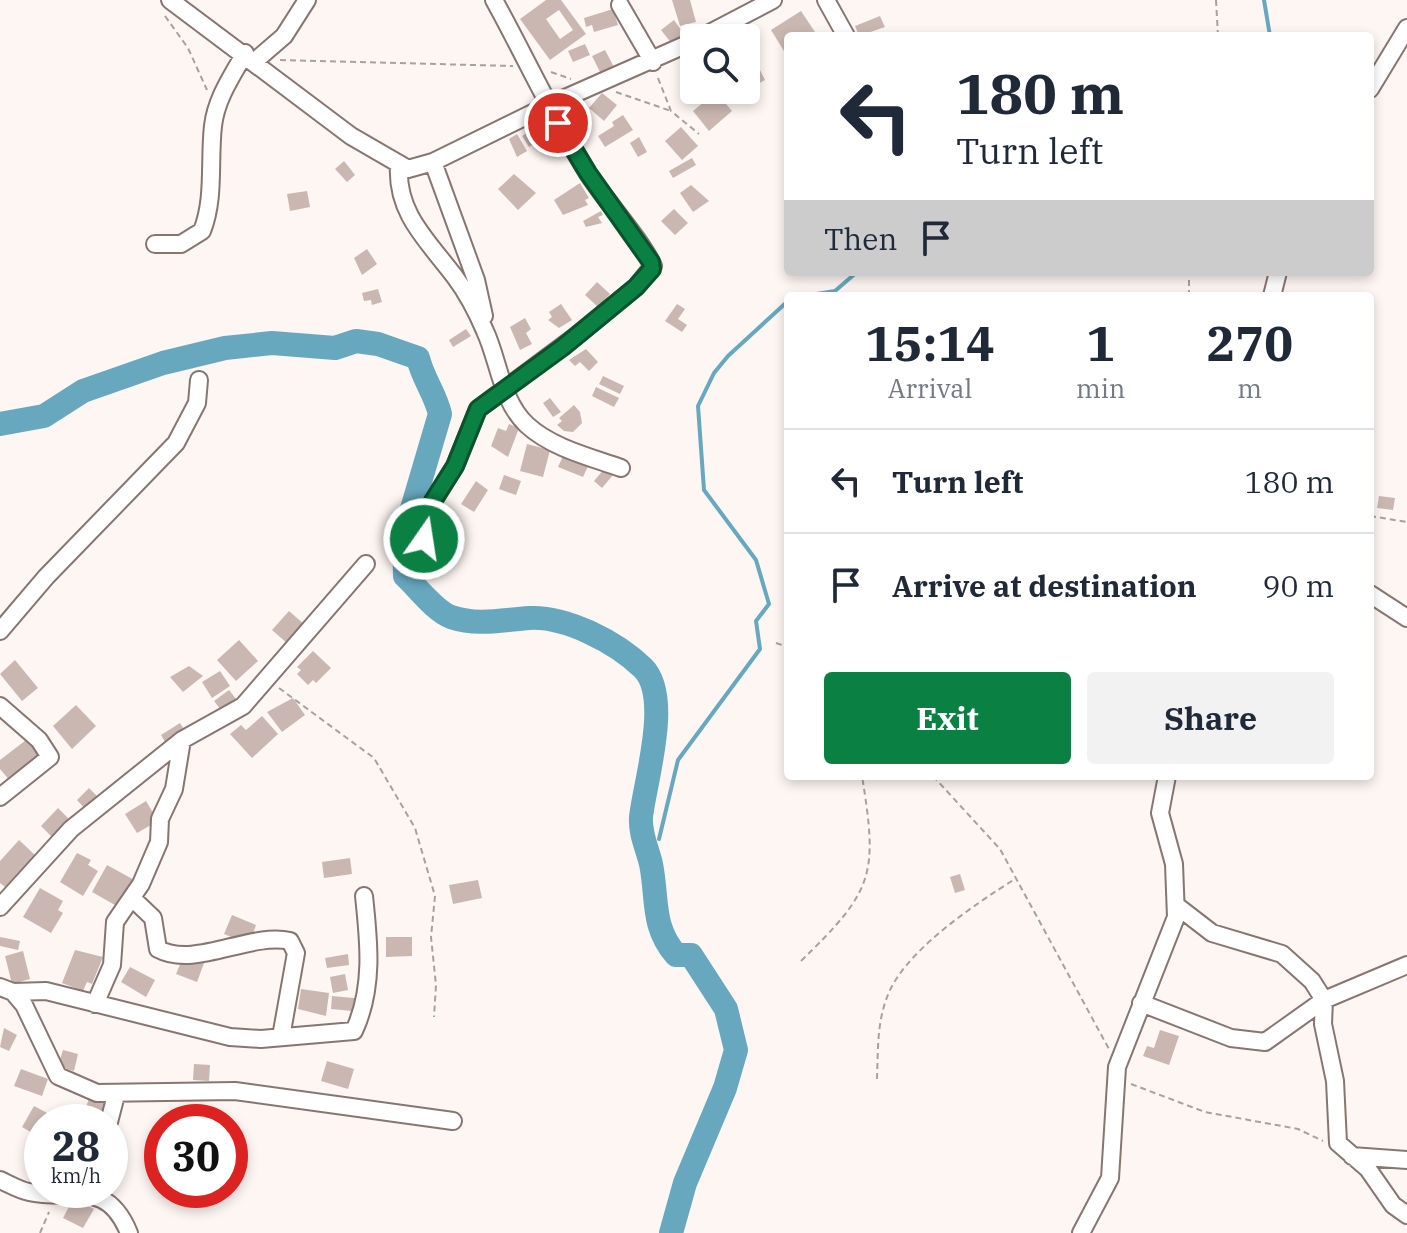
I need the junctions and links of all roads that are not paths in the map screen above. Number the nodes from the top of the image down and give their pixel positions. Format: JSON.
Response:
{"nodes":[{"id":1,"x":307,"y":0,"type":"edge"},
{"id":2,"x":494,"y":0,"type":"edge"},
{"id":3,"x":773,"y":0,"type":"edge"},
{"id":4,"x":826,"y":0,"type":"edge"},
{"id":5,"x":165,"y":4,"type":"edge"},
{"id":6,"x":620,"y":5,"type":"dead end"},
{"id":7,"x":727,"y":24,"type":"edge"},
{"id":8,"x":1407,"y":28,"type":"edge"},
{"id":9,"x":844,"y":32,"type":"edge"},
{"id":10,"x":680,"y":48,"type":"edge"},
{"id":11,"x":250,"y":57,"type":"junction"},
{"id":12,"x":653,"y":62,"type":"junction"},
{"id":13,"x":1374,"y":82,"type":"edge"},
{"id":14,"x":547,"y":106,"type":"junction"},
{"id":15,"x":433,"y":162,"type":"junction"},
{"id":16,"x":399,"y":166,"type":"junction"},
{"id":17,"x":155,"y":244,"type":"dead end"},
{"id":18,"x":486,"y":332,"type":"junction"},
{"id":19,"x":199,"y":380,"type":"dead end"},
{"id":20,"x":506,"y":389,"type":"junction"},
{"id":21,"x":621,"y":468,"type":"dead end"},
{"id":22,"x":424,"y":539,"type":"dead end"},
{"id":23,"x":366,"y":564,"type":"dead end"},
{"id":24,"x":1374,"y":597,"type":"edge"},
{"id":25,"x":1407,"y":618,"type":"edge"},
{"id":26,"x":0,"y":631,"type":"edge"},
{"id":27,"x":0,"y":706,"type":"edge"},
{"id":28,"x":182,"y":740,"type":"junction"},
{"id":29,"x":1166,"y":780,"type":"edge"},
{"id":30,"x":0,"y":797,"type":"edge"},
{"id":31,"x":364,"y":896,"type":"dead end"},
{"id":32,"x":132,"y":898,"type":"junction"},
{"id":33,"x":1177,"y":906,"type":"junction"},
{"id":34,"x":0,"y":907,"type":"edge"},
{"id":35,"x":1407,"y":965,"type":"edge"},
{"id":36,"x":6,"y":990,"type":"edge"},
{"id":37,"x":1324,"y":1000,"type":"junction"},
{"id":38,"x":1141,"y":1003,"type":"junction"},
{"id":39,"x":95,"y":1004,"type":"junction"},
{"id":40,"x":281,"y":1037,"type":"junction"},
{"id":41,"x":116,"y":1095,"type":"junction"},
{"id":42,"x":114,"y":1104,"type":"edge"},
{"id":43,"x":453,"y":1121,"type":"dead end"},
{"id":44,"x":1346,"y":1153,"type":"junction"},
{"id":45,"x":1407,"y":1160,"type":"edge"},
{"id":46,"x":0,"y":1180,"type":"edge"},
{"id":47,"x":24,"y":1190,"type":"edge"},
{"id":48,"x":116,"y":1208,"type":"edge"},
{"id":49,"x":1407,"y":1215,"type":"edge"},
{"id":50,"x":129,"y":1233,"type":"edge"},
{"id":51,"x":1081,"y":1233,"type":"edge"}],
"edges":[{"from":1,"to":11,"type":"street"},
{"from":2,"to":14,"type":"street"},
{"from":3,"to":7,"type":"street"},
{"from":4,"to":9,"type":"street"},
{"from":5,"to":11,"type":"street"},
{"from":6,"to":12,"type":"street"},
{"from":8,"to":13,"type":"street"},
{"from":10,"to":12,"type":"street"},
{"from":11,"to":16,"type":"street"},
{"from":11,"to":17,"type":"street"},
{"from":12,"to":14,"type":"street"},
{"from":14,"to":15,"type":"street"},
{"from":14,"to":20,"type":"street"},
{"from":15,"to":16,"type":"street"},
{"from":15,"to":18,"type":"street"},
{"from":16,"to":18,"type":"street"},
{"from":18,"to":20,"type":"street"},
{"from":19,"to":26,"type":"street"},
{"from":20,"to":21,"type":"street"},
{"from":20,"to":22,"type":"street"},
{"from":23,"to":28,"type":"street"},
{"from":24,"to":25,"type":"street"},
{"from":27,"to":30,"type":"street"},
{"from":28,"to":32,"type":"street"},
{"from":28,"to":34,"type":"street"},
{"from":29,"to":33,"type":"street"},
{"from":31,"to":40,"type":"street"},
{"from":32,"to":39,"type":"street"},
{"from":32,"to":40,"type":"street"},
{"from":33,"to":37,"type":"street"},
{"from":33,"to":38,"type":"street"},
{"from":35,"to":37,"type":"street"},
{"from":36,"to":39,"type":"street"},
{"from":36,"to":41,"type":"street"},
{"from":37,"to":38,"type":"street"},
{"from":37,"to":44,"type":"street"},
{"from":38,"to":51,"type":"street"},
{"from":39,"to":40,"type":"street"},
{"from":41,"to":42,"type":"street"},
{"from":41,"to":43,"type":"street"},
{"from":44,"to":45,"type":"street"},
{"from":44,"to":49,"type":"street"},
{"from":46,"to":47,"type":"street"},
{"from":48,"to":50,"type":"street"}]}
